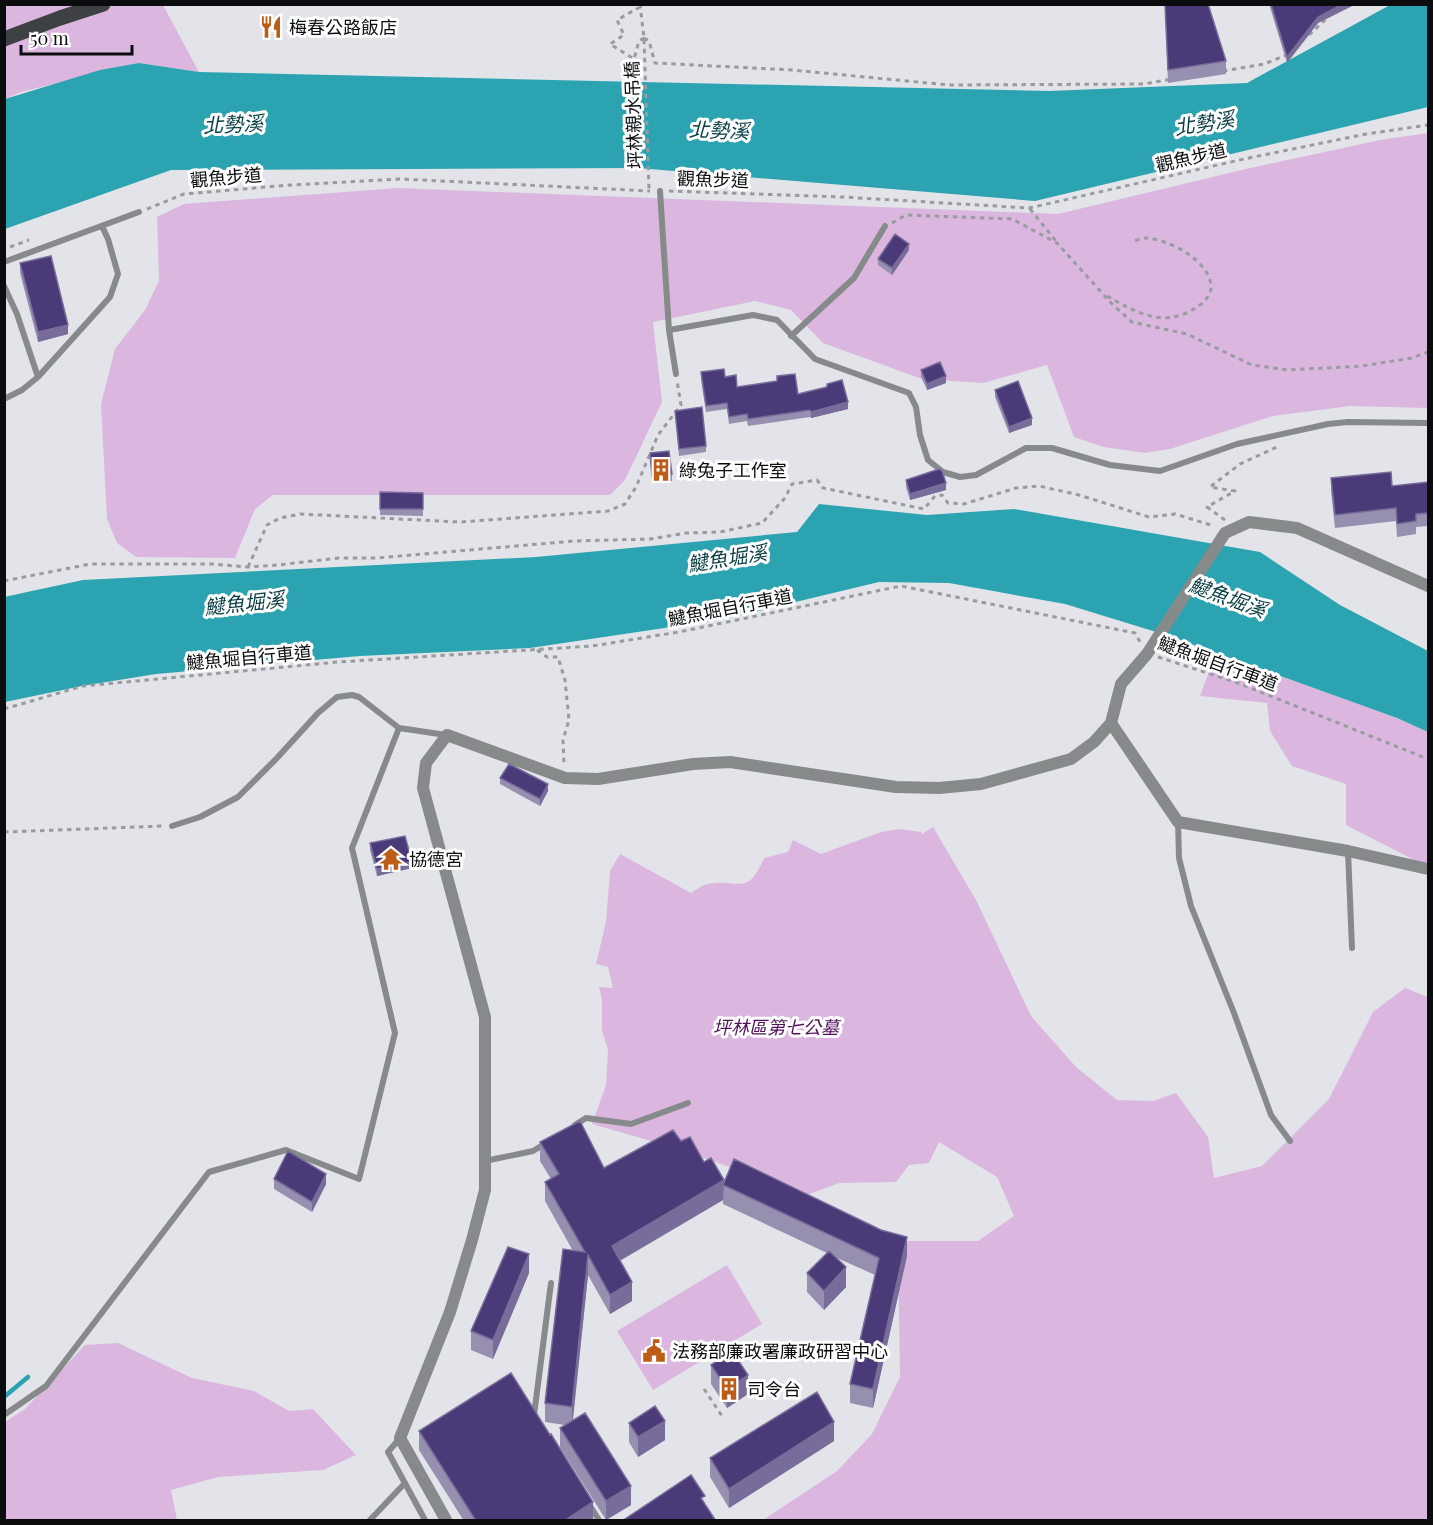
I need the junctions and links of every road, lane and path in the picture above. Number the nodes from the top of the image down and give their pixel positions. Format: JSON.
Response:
{"nodes":[{"id":1,"x":103,"y":4,"type":"edge"},
{"id":2,"x":640,"y":5,"type":"edge"},
{"id":3,"x":1329,"y":16,"type":"edge"},
{"id":4,"x":644,"y":38,"type":"junction"},
{"id":5,"x":1305,"y":38,"type":"edge"},
{"id":6,"x":4,"y":39,"type":"edge"},
{"id":7,"x":1289,"y":54,"type":"edge"},
{"id":8,"x":1221,"y":71,"type":"edge"},
{"id":9,"x":1177,"y":78,"type":"edge"},
{"id":10,"x":1428,"y":125,"type":"edge"},
{"id":11,"x":649,"y":191,"type":"junction"},
{"id":12,"x":660,"y":191,"type":"junction"},
{"id":13,"x":1029,"y":208,"type":"junction"},
{"id":14,"x":139,"y":212,"type":"joint"},
{"id":15,"x":102,"y":226,"type":"junction"},
{"id":16,"x":885,"y":226,"type":"joint"},
{"id":17,"x":29,"y":240,"type":"dead end"},
{"id":18,"x":1133,"y":241,"type":"dead end"},
{"id":19,"x":1057,"y":243,"type":"junction"},
{"id":20,"x":4,"y":250,"type":"edge"},
{"id":21,"x":4,"y":262,"type":"edge"},
{"id":22,"x":4,"y":286,"type":"edge"},
{"id":23,"x":1103,"y":294,"type":"junction"},
{"id":24,"x":669,"y":330,"type":"junction"},
{"id":25,"x":791,"y":336,"type":"junction"},
{"id":26,"x":1428,"y":352,"type":"edge"},
{"id":27,"x":676,"y":374,"type":"joint"},
{"id":28,"x":38,"y":376,"type":"junction"},
{"id":29,"x":4,"y":399,"type":"edge"},
{"id":30,"x":1428,"y":423,"type":"edge"},
{"id":31,"x":1279,"y":446,"type":"dead end"},
{"id":32,"x":1230,"y":531,"type":"junction"},
{"id":33,"x":248,"y":567,"type":"junction"},
{"id":34,"x":4,"y":581,"type":"edge"},
{"id":35,"x":1428,"y":586,"type":"edge"},
{"id":36,"x":536,"y":649,"type":"junction"},
{"id":37,"x":1147,"y":654,"type":"junction"},
{"id":38,"x":4,"y":710,"type":"edge"},
{"id":39,"x":1111,"y":723,"type":"junction"},
{"id":40,"x":399,"y":728,"type":"junction"},
{"id":41,"x":447,"y":735,"type":"junction"},
{"id":42,"x":1428,"y":759,"type":"edge"},
{"id":43,"x":565,"y":778,"type":"junction"},
{"id":44,"x":1178,"y":822,"type":"junction"},
{"id":45,"x":172,"y":826,"type":"joint"},
{"id":46,"x":4,"y":832,"type":"edge"},
{"id":47,"x":1348,"y":850,"type":"junction"},
{"id":48,"x":1428,"y":869,"type":"edge"},
{"id":49,"x":1352,"y":948,"type":"dead end"},
{"id":50,"x":688,"y":1103,"type":"dead end"},
{"id":51,"x":568,"y":1129,"type":"edge"},
{"id":52,"x":550,"y":1140,"type":"edge"},
{"id":53,"x":1290,"y":1141,"type":"dead end"},
{"id":54,"x":484,"y":1161,"type":"junction"},
{"id":55,"x":551,"y":1283,"type":"dead end"},
{"id":56,"x":743,"y":1377,"type":"edge"},
{"id":57,"x":704,"y":1389,"type":"dead end"},
{"id":58,"x":755,"y":1393,"type":"dead end"},
{"id":59,"x":4,"y":1415,"type":"edge"},
{"id":60,"x":722,"y":1416,"type":"dead end"},
{"id":61,"x":540,"y":1424,"type":"edge"},
{"id":62,"x":400,"y":1438,"type":"junction"},
{"id":63,"x":405,"y":1483,"type":"junction"},
{"id":64,"x":587,"y":1501,"type":"edge"},
{"id":65,"x":370,"y":1521,"type":"edge"},
{"id":66,"x":425,"y":1521,"type":"edge"},
{"id":67,"x":446,"y":1521,"type":"edge"},
{"id":68,"x":599,"y":1521,"type":"edge"}],
"edges":[{"from":1,"to":6,"type":"main road"},
{"from":2,"to":4,"type":"path"},
{"from":2,"to":4,"type":"path"},
{"from":3,"to":5,"type":"path"},
{"from":4,"to":9,"type":"path"},
{"from":4,"to":11,"type":"path","name":"坪林親水吊橋"},
{"from":7,"to":8,"type":"path"},
{"from":10,"to":13,"type":"path","name":"觀魚步道"},
{"from":11,"to":12,"type":"path","name":"觀魚步道"},
{"from":11,"to":14,"type":"path","name":"觀魚步道"},
{"from":12,"to":13,"type":"path","name":"觀魚步道"},
{"from":12,"to":24,"type":"lane"},
{"from":13,"to":19,"type":"path"},
{"from":14,"to":15,"type":"lane"},
{"from":15,"to":21,"type":"lane"},
{"from":15,"to":28,"type":"lane"},
{"from":16,"to":19,"type":"path"},
{"from":16,"to":25,"type":"lane"},
{"from":17,"to":20,"type":"path"},
{"from":18,"to":23,"type":"path"},
{"from":19,"to":23,"type":"path"},
{"from":22,"to":28,"type":"lane"},
{"from":23,"to":26,"type":"path"},
{"from":24,"to":25,"type":"lane"},
{"from":24,"to":27,"type":"lane"},
{"from":25,"to":30,"type":"lane"},
{"from":27,"to":33,"type":"path"},
{"from":28,"to":29,"type":"lane"},
{"from":31,"to":32,"type":"path"},
{"from":32,"to":33,"type":"path"},
{"from":32,"to":35,"type":"street"},
{"from":32,"to":37,"type":"street"},
{"from":33,"to":34,"type":"path"},
{"from":36,"to":37,"type":"path","name":"𩻸魚堀自行車道"},
{"from":36,"to":38,"type":"path","name":"𩻸魚堀自行車道"},
{"from":36,"to":43,"type":"path"},
{"from":37,"to":39,"type":"street"},
{"from":37,"to":42,"type":"path","name":"𩻸魚堀自行車道"},
{"from":39,"to":43,"type":"street"},
{"from":39,"to":44,"type":"street"},
{"from":40,"to":41,"type":"lane"},
{"from":40,"to":45,"type":"lane"},
{"from":40,"to":59,"type":"lane"},
{"from":41,"to":43,"type":"street"},
{"from":41,"to":54,"type":"street"},
{"from":44,"to":47,"type":"street"},
{"from":44,"to":53,"type":"lane"},
{"from":45,"to":46,"type":"path"},
{"from":47,"to":48,"type":"street"},
{"from":47,"to":49,"type":"lane"},
{"from":50,"to":51,"type":"lane"},
{"from":52,"to":54,"type":"lane"},
{"from":54,"to":62,"type":"street"},
{"from":55,"to":61,"type":"lane"},
{"from":56,"to":58,"type":"path"},
{"from":57,"to":60,"type":"path"},
{"from":62,"to":63,"type":"lane"},
{"from":62,"to":67,"type":"street"},
{"from":63,"to":65,"type":"lane"},
{"from":63,"to":66,"type":"lane"},
{"from":64,"to":68,"type":"lane"}]}
